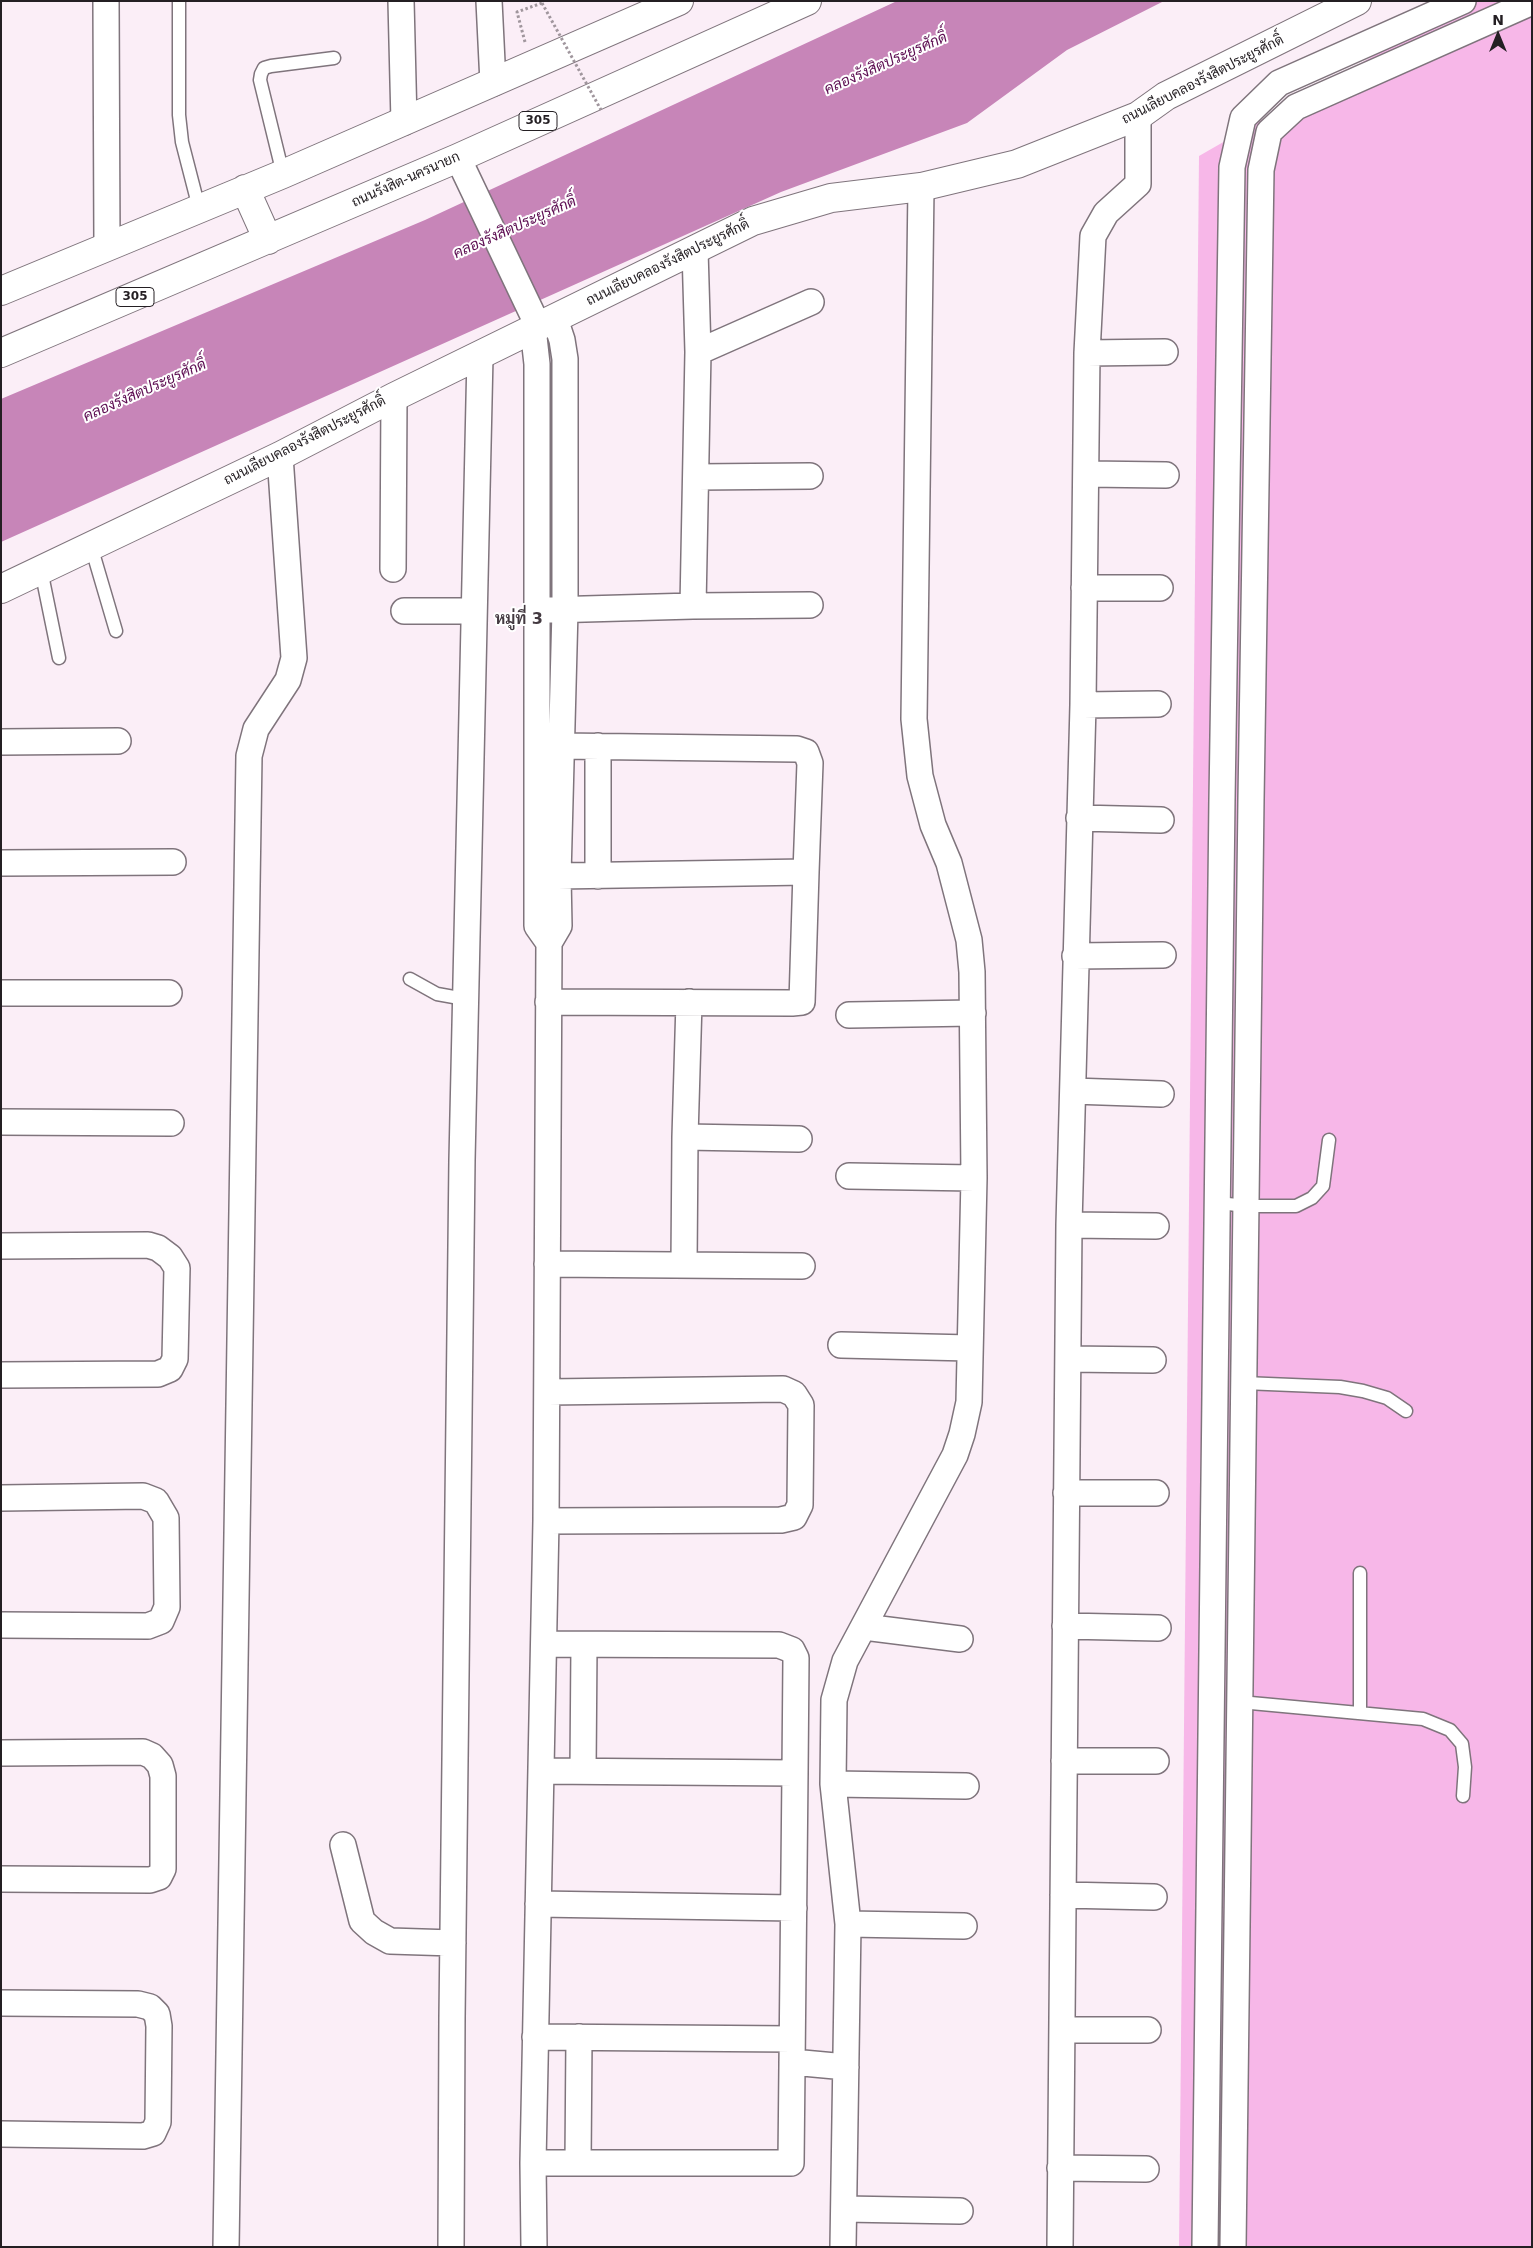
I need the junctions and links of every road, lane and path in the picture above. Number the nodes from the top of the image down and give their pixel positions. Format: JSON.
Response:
{"nodes":[{"id":1,"x":106,"y":1,"type":"edge"},
{"id":2,"x":179,"y":1,"type":"edge"},
{"id":3,"x":401,"y":1,"type":"edge"},
{"id":4,"x":489,"y":1,"type":"edge"},
{"id":5,"x":807,"y":1,"type":"edge"},
{"id":6,"x":1357,"y":1,"type":"edge"},
{"id":7,"x":1463,"y":1,"type":"edge"},
{"id":8,"x":1532,"y":2,"type":"edge"},
{"id":9,"x":664,"y":4,"type":"edge"},
{"id":10,"x":334,"y":58,"type":"dead end"},
{"id":11,"x":533,"y":67,"type":"junction"},
{"id":12,"x":493,"y":84,"type":"junction"},
{"id":13,"x":602,"y":110,"type":"dead end"},
{"id":14,"x":1138,"y":116,"type":"junction"},
{"id":15,"x":404,"y":122,"type":"junction"},
{"id":16,"x":461,"y":164,"type":"junction"},
{"id":17,"x":283,"y":174,"type":"junction"},
{"id":18,"x":921,"y":187,"type":"junction"},
{"id":19,"x":245,"y":189,"type":"junction"},
{"id":20,"x":200,"y":208,"type":"junction"},
{"id":21,"x":268,"y":240,"type":"junction"},
{"id":22,"x":107,"y":247,"type":"junction"},
{"id":23,"x":695,"y":250,"type":"junction"},
{"id":24,"x":1,"y":291,"type":"edge"},
{"id":25,"x":811,"y":302,"type":"dead end"},
{"id":26,"x":539,"y":321,"type":"junction"},
{"id":27,"x":698,"y":352,"type":"junction"},
{"id":28,"x":1165,"y":352,"type":"dead end"},
{"id":29,"x":1,"y":353,"type":"edge"},
{"id":30,"x":1087,"y":353,"type":"junction"},
{"id":31,"x":480,"y":356,"type":"junction"},
{"id":32,"x":394,"y":397,"type":"junction"},
{"id":33,"x":1230,"y":404,"type":"junction"},
{"id":34,"x":1258,"y":404,"type":"junction"},
{"id":35,"x":280,"y":456,"type":"junction"},
{"id":36,"x":1087,"y":474,"type":"junction"},
{"id":37,"x":1166,"y":475,"type":"dead end"},
{"id":38,"x":810,"y":476,"type":"dead end"},
{"id":39,"x":697,"y":477,"type":"junction"},
{"id":40,"x":91,"y":546,"type":"junction"},
{"id":41,"x":393,"y":569,"type":"dead end"},
{"id":42,"x":41,"y":570,"type":"junction"},
{"id":43,"x":1084,"y":588,"type":"junction"},
{"id":44,"x":1160,"y":588,"type":"dead end"},
{"id":45,"x":1,"y":589,"type":"edge"},
{"id":46,"x":810,"y":605,"type":"dead end"},
{"id":47,"x":693,"y":606,"type":"junction"},
{"id":48,"x":536,"y":610,"type":"junction"},
{"id":49,"x":565,"y":610,"type":"junction"},
{"id":50,"x":404,"y":611,"type":"dead end"},
{"id":51,"x":474,"y":611,"type":"junction"},
{"id":52,"x":116,"y":631,"type":"dead end"},
{"id":53,"x":60,"y":658,"type":"dead end"},
{"id":54,"x":1158,"y":704,"type":"dead end"},
{"id":55,"x":1083,"y":705,"type":"junction"},
{"id":56,"x":118,"y":741,"type":"dead end"},
{"id":57,"x":1,"y":742,"type":"edge"},
{"id":58,"x":561,"y":746,"type":"junction"},
{"id":59,"x":598,"y":746,"type":"junction"},
{"id":60,"x":1222,"y":798,"type":"junction"},
{"id":61,"x":1251,"y":799,"type":"junction"},
{"id":62,"x":1079,"y":818,"type":"junction"},
{"id":63,"x":1161,"y":820,"type":"dead end"},
{"id":64,"x":174,"y":862,"type":"dead end"},
{"id":65,"x":1,"y":863,"type":"edge"},
{"id":66,"x":806,"y":872,"type":"junction"},
{"id":67,"x":558,"y":876,"type":"junction"},
{"id":68,"x":598,"y":876,"type":"junction"},
{"id":69,"x":549,"y":943,"type":"junction"},
{"id":70,"x":1163,"y":955,"type":"dead end"},
{"id":71,"x":1075,"y":956,"type":"junction"},
{"id":72,"x":410,"y":979,"type":"dead end"},
{"id":73,"x":1,"y":993,"type":"edge"},
{"id":74,"x":169,"y":993,"type":"dead end"},
{"id":75,"x":465,"y":999,"type":"junction"},
{"id":76,"x":548,"y":1002,"type":"junction"},
{"id":77,"x":689,"y":1002,"type":"junction"},
{"id":78,"x":973,"y":1013,"type":"junction"},
{"id":79,"x":849,"y":1015,"type":"dead end"},
{"id":80,"x":1073,"y":1091,"type":"junction"},
{"id":81,"x":1161,"y":1094,"type":"dead end"},
{"id":82,"x":1,"y":1122,"type":"edge"},
{"id":83,"x":171,"y":1123,"type":"dead end"},
{"id":84,"x":685,"y":1137,"type":"junction"},
{"id":85,"x":799,"y":1139,"type":"dead end"},
{"id":86,"x":1329,"y":1140,"type":"dead end"},
{"id":87,"x":849,"y":1176,"type":"dead end"},
{"id":88,"x":974,"y":1178,"type":"junction"},
{"id":89,"x":1218,"y":1202,"type":"junction"},
{"id":90,"x":1247,"y":1206,"type":"junction"},
{"id":91,"x":1069,"y":1225,"type":"junction"},
{"id":92,"x":1156,"y":1226,"type":"dead end"},
{"id":93,"x":1,"y":1246,"type":"edge"},
{"id":94,"x":547,"y":1264,"type":"junction"},
{"id":95,"x":684,"y":1264,"type":"junction"},
{"id":96,"x":802,"y":1266,"type":"dead end"},
{"id":97,"x":841,"y":1345,"type":"dead end"},
{"id":98,"x":970,"y":1348,"type":"junction"},
{"id":99,"x":1068,"y":1359,"type":"junction"},
{"id":100,"x":1153,"y":1360,"type":"dead end"},
{"id":101,"x":1,"y":1375,"type":"edge"},
{"id":102,"x":1244,"y":1384,"type":"junction"},
{"id":103,"x":548,"y":1392,"type":"junction"},
{"id":104,"x":1406,"y":1411,"type":"dead end"},
{"id":105,"x":1066,"y":1492,"type":"junction"},
{"id":106,"x":1156,"y":1493,"type":"dead end"},
{"id":107,"x":1,"y":1498,"type":"edge"},
{"id":108,"x":546,"y":1521,"type":"junction"},
{"id":109,"x":1360,"y":1573,"type":"dead end"},
{"id":110,"x":1212,"y":1615,"type":"junction"},
{"id":111,"x":1241,"y":1615,"type":"junction"},
{"id":112,"x":1,"y":1625,"type":"edge"},
{"id":113,"x":1065,"y":1626,"type":"junction"},
{"id":114,"x":864,"y":1627,"type":"junction"},
{"id":115,"x":1158,"y":1628,"type":"dead end"},
{"id":116,"x":960,"y":1639,"type":"dead end"},
{"id":117,"x":544,"y":1644,"type":"junction"},
{"id":118,"x":584,"y":1645,"type":"junction"},
{"id":119,"x":1240,"y":1702,"type":"junction"},
{"id":120,"x":1360,"y":1713,"type":"junction"},
{"id":121,"x":1,"y":1753,"type":"edge"},
{"id":122,"x":1064,"y":1761,"type":"junction"},
{"id":123,"x":1156,"y":1762,"type":"dead end"},
{"id":124,"x":541,"y":1771,"type":"junction"},
{"id":125,"x":583,"y":1771,"type":"junction"},
{"id":126,"x":795,"y":1773,"type":"junction"},
{"id":127,"x":833,"y":1784,"type":"junction"},
{"id":128,"x":966,"y":1786,"type":"dead end"},
{"id":129,"x":1463,"y":1796,"type":"dead end"},
{"id":130,"x":343,"y":1845,"type":"dead end"},
{"id":131,"x":1,"y":1879,"type":"edge"},
{"id":132,"x":1063,"y":1896,"type":"junction"},
{"id":133,"x":1154,"y":1896,"type":"dead end"},
{"id":134,"x":538,"y":1904,"type":"junction"},
{"id":135,"x":794,"y":1908,"type":"junction"},
{"id":136,"x":848,"y":1924,"type":"junction"},
{"id":137,"x":964,"y":1926,"type":"dead end"},
{"id":138,"x":452,"y":1943,"type":"junction"},
{"id":139,"x":1,"y":2003,"type":"edge"},
{"id":140,"x":1208,"y":2029,"type":"junction"},
{"id":141,"x":1236,"y":2029,"type":"junction"},
{"id":142,"x":1062,"y":2030,"type":"junction"},
{"id":143,"x":1148,"y":2030,"type":"dead end"},
{"id":144,"x":535,"y":2037,"type":"junction"},
{"id":145,"x":579,"y":2037,"type":"junction"},
{"id":146,"x":792,"y":2050,"type":"junction"},
{"id":147,"x":846,"y":2067,"type":"junction"},
{"id":148,"x":1,"y":2134,"type":"edge"},
{"id":149,"x":533,"y":2163,"type":"junction"},
{"id":150,"x":578,"y":2163,"type":"junction"},
{"id":151,"x":1060,"y":2168,"type":"junction"},
{"id":152,"x":1146,"y":2169,"type":"dead end"},
{"id":153,"x":844,"y":2209,"type":"junction"},
{"id":154,"x":960,"y":2211,"type":"dead end"},
{"id":155,"x":226,"y":2247,"type":"edge"},
{"id":156,"x":451,"y":2247,"type":"edge"},
{"id":157,"x":534,"y":2247,"type":"edge"},
{"id":158,"x":844,"y":2247,"type":"edge"},
{"id":159,"x":1060,"y":2247,"type":"edge"},
{"id":160,"x":1205,"y":2247,"type":"edge"},
{"id":161,"x":1233,"y":2247,"type":"edge"}],
"edges":[{"from":1,"to":22,"type":"street"},
{"from":2,"to":20,"type":"lane"},
{"from":3,"to":15,"type":"street"},
{"from":4,"to":12,"type":"street"},
{"from":5,"to":16,"type":"main road","name":"ถนนรังสิต-นครนายก","number":"305"},
{"from":6,"to":14,"type":"main road","name":"ถนนเลียบคลองรังสิตประยูรศักดิ์"},
{"from":7,"to":33,"type":"street"},
{"from":8,"to":34,"type":"street"},
{"from":9,"to":11,"type":"main road"},
{"from":10,"to":17,"type":"lane"},
{"from":11,"to":12,"type":"main road"},
{"from":11,"to":13,"type":"path","bridge":true},
{"from":12,"to":15,"type":"main road"},
{"from":14,"to":18,"type":"main road","name":"ถนนเลียบคลองรังสิตประยูรศักดิ์"},
{"from":14,"to":30,"type":"street"},
{"from":15,"to":17,"type":"main road"},
{"from":16,"to":21,"type":"main road","name":"ถนนรังสิต-นครนายก","number":"305"},
{"from":16,"to":26,"type":"street"},
{"from":17,"to":19,"type":"main road"},
{"from":18,"to":23,"type":"main road","name":"ถนนเลียบคลองรังสิตประยูรศักดิ์"},
{"from":18,"to":78,"type":"street"},
{"from":19,"to":20,"type":"main road"},
{"from":19,"to":21,"type":"main road"},
{"from":20,"to":22,"type":"main road"},
{"from":21,"to":29,"type":"main road","name":"ถนนรังสิต-นครนายก","number":"305"},
{"from":22,"to":24,"type":"main road"},
{"from":23,"to":26,"type":"main road","name":"ถนนเลียบคลองรังสิตประยูรศักดิ์"},
{"from":23,"to":27,"type":"street"},
{"from":25,"to":27,"type":"street"},
{"from":26,"to":31,"type":"main road","name":"ถนนเลียบคลองรังสิตประยูรศักดิ์"},
{"from":26,"to":48,"type":"street"},
{"from":26,"to":49,"type":"street"},
{"from":27,"to":39,"type":"street"},
{"from":28,"to":30,"type":"street"},
{"from":30,"to":36,"type":"street"},
{"from":31,"to":32,"type":"main road","name":"ถนนเลียบคลองรังสิตประยูรศักดิ์"},
{"from":31,"to":51,"type":"street"},
{"from":32,"to":35,"type":"main road","name":"ถนนเลียบคลองรังสิตประยูรศักดิ์"},
{"from":32,"to":41,"type":"street"},
{"from":33,"to":34,"type":"street"},
{"from":33,"to":60,"type":"street"},
{"from":34,"to":61,"type":"street"},
{"from":35,"to":40,"type":"main road","name":"ถนนเลียบคลองรังสิตประยูรศักดิ์"},
{"from":35,"to":155,"type":"street"},
{"from":36,"to":37,"type":"street"},
{"from":36,"to":43,"type":"street"},
{"from":38,"to":39,"type":"street"},
{"from":39,"to":47,"type":"street"},
{"from":40,"to":42,"type":"main road","name":"ถนนเลียบคลองรังสิตประยูรศักดิ์"},
{"from":40,"to":52,"type":"lane"},
{"from":42,"to":45,"type":"main road","name":"ถนนเลียบคลองรังสิตประยูรศักดิ์"},
{"from":42,"to":53,"type":"lane"},
{"from":43,"to":44,"type":"street"},
{"from":43,"to":55,"type":"street"},
{"from":46,"to":47,"type":"street"},
{"from":47,"to":49,"type":"street"},
{"from":48,"to":49,"type":"street"},
{"from":48,"to":69,"type":"street"},
{"from":49,"to":58,"type":"street"},
{"from":50,"to":51,"type":"street"},
{"from":51,"to":75,"type":"street"},
{"from":54,"to":55,"type":"street"},
{"from":55,"to":62,"type":"street"},
{"from":56,"to":57,"type":"street"},
{"from":58,"to":59,"type":"street"},
{"from":58,"to":67,"type":"street"},
{"from":59,"to":66,"type":"street"},
{"from":59,"to":68,"type":"street"},
{"from":60,"to":61,"type":"street"},
{"from":60,"to":89,"type":"street"},
{"from":61,"to":90,"type":"street"},
{"from":62,"to":63,"type":"street"},
{"from":62,"to":71,"type":"street"},
{"from":64,"to":65,"type":"street"},
{"from":66,"to":68,"type":"street"},
{"from":66,"to":77,"type":"street"},
{"from":67,"to":68,"type":"street"},
{"from":67,"to":69,"type":"street"},
{"from":69,"to":76,"type":"street"},
{"from":70,"to":71,"type":"street"},
{"from":71,"to":80,"type":"street"},
{"from":72,"to":75,"type":"lane"},
{"from":73,"to":74,"type":"street"},
{"from":75,"to":138,"type":"street"},
{"from":76,"to":77,"type":"street"},
{"from":76,"to":94,"type":"street"},
{"from":77,"to":84,"type":"street"},
{"from":78,"to":79,"type":"street"},
{"from":78,"to":88,"type":"street"},
{"from":80,"to":81,"type":"street"},
{"from":80,"to":91,"type":"street"},
{"from":82,"to":83,"type":"street"},
{"from":84,"to":85,"type":"street"},
{"from":84,"to":95,"type":"street"},
{"from":86,"to":90,"type":"lane"},
{"from":87,"to":88,"type":"street"},
{"from":88,"to":98,"type":"street"},
{"from":89,"to":90,"type":"lane"},
{"from":89,"to":110,"type":"street"},
{"from":90,"to":102,"type":"street"},
{"from":91,"to":92,"type":"street"},
{"from":91,"to":99,"type":"street"},
{"from":93,"to":101,"type":"street"},
{"from":94,"to":95,"type":"street"},
{"from":94,"to":103,"type":"street"},
{"from":95,"to":96,"type":"street"},
{"from":97,"to":98,"type":"street"},
{"from":98,"to":114,"type":"street"},
{"from":99,"to":100,"type":"street"},
{"from":99,"to":105,"type":"street"},
{"from":102,"to":104,"type":"lane"},
{"from":102,"to":111,"type":"street"},
{"from":103,"to":108,"type":"street"},
{"from":103,"to":108,"type":"street"},
{"from":105,"to":106,"type":"street"},
{"from":105,"to":113,"type":"street"},
{"from":107,"to":112,"type":"street"},
{"from":108,"to":117,"type":"street"},
{"from":109,"to":120,"type":"lane"},
{"from":110,"to":111,"type":"street"},
{"from":110,"to":140,"type":"street"},
{"from":111,"to":119,"type":"street"},
{"from":113,"to":115,"type":"street"},
{"from":113,"to":122,"type":"street"},
{"from":114,"to":116,"type":"street"},
{"from":114,"to":127,"type":"street"},
{"from":117,"to":118,"type":"street"},
{"from":117,"to":124,"type":"street"},
{"from":118,"to":125,"type":"street"},
{"from":118,"to":126,"type":"street"},
{"from":119,"to":120,"type":"lane"},
{"from":119,"to":141,"type":"street"},
{"from":120,"to":129,"type":"lane"},
{"from":121,"to":131,"type":"street"},
{"from":122,"to":123,"type":"street"},
{"from":122,"to":132,"type":"street"},
{"from":124,"to":125,"type":"street"},
{"from":124,"to":134,"type":"street"},
{"from":125,"to":126,"type":"street"},
{"from":126,"to":135,"type":"street"},
{"from":127,"to":128,"type":"street"},
{"from":127,"to":136,"type":"street"},
{"from":130,"to":138,"type":"street"},
{"from":132,"to":133,"type":"street"},
{"from":132,"to":142,"type":"street"},
{"from":134,"to":135,"type":"street"},
{"from":134,"to":144,"type":"street"},
{"from":135,"to":146,"type":"street"},
{"from":136,"to":137,"type":"street"},
{"from":136,"to":147,"type":"street"},
{"from":138,"to":156,"type":"street"},
{"from":139,"to":148,"type":"street"},
{"from":140,"to":141,"type":"street"},
{"from":140,"to":160,"type":"street"},
{"from":141,"to":161,"type":"street"},
{"from":142,"to":143,"type":"street"},
{"from":142,"to":151,"type":"street"},
{"from":144,"to":145,"type":"street"},
{"from":144,"to":149,"type":"street"},
{"from":145,"to":146,"type":"street"},
{"from":145,"to":150,"type":"street"},
{"from":146,"to":147,"type":"street"},
{"from":146,"to":150,"type":"street"},
{"from":147,"to":153,"type":"street"},
{"from":149,"to":150,"type":"street"},
{"from":149,"to":157,"type":"street"},
{"from":151,"to":152,"type":"street"},
{"from":151,"to":159,"type":"street"},
{"from":153,"to":154,"type":"street"},
{"from":153,"to":158,"type":"street"}]}
